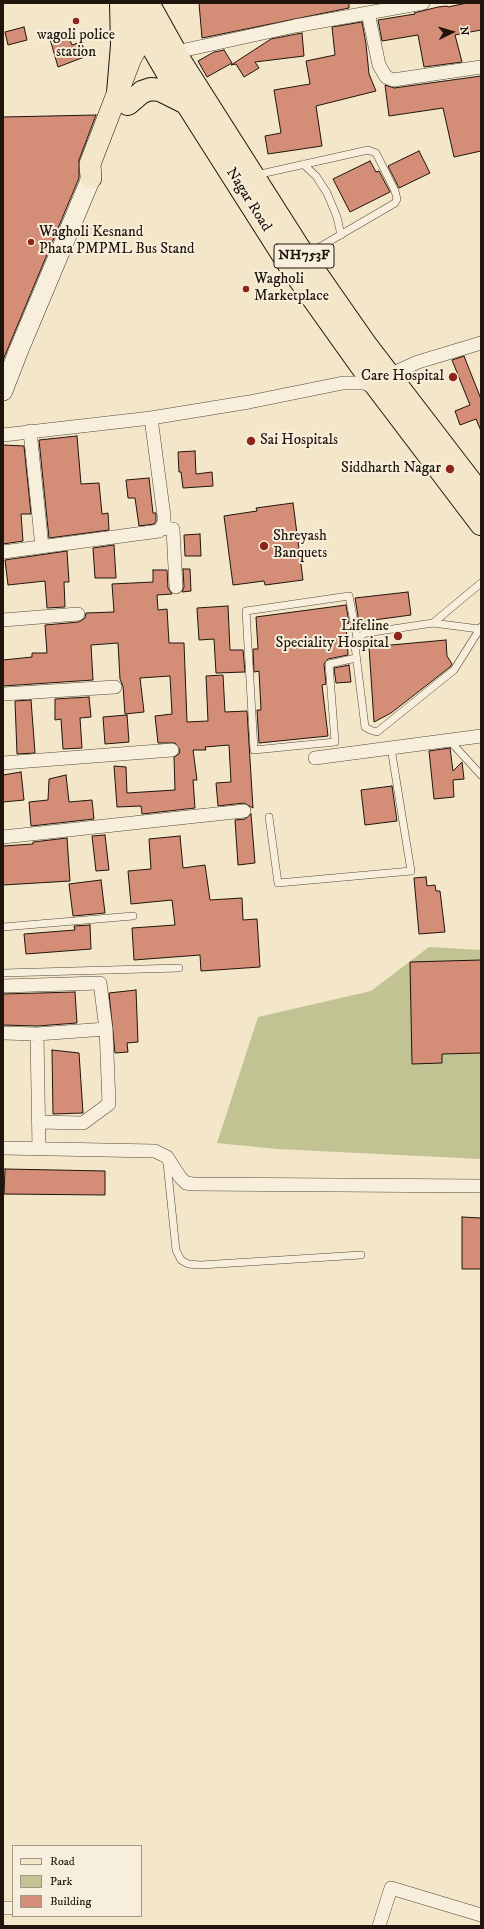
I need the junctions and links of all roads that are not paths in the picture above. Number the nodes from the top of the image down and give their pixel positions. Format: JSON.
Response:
{"nodes":[{"id":1,"x":121,"y":3,"type":"edge"},
{"id":2,"x":127,"y":3,"type":"edge"},
{"id":3,"x":148,"y":3,"type":"edge"},
{"id":4,"x":422,"y":3,"type":"edge"},
{"id":5,"x":368,"y":13,"type":"junction"},
{"id":6,"x":160,"y":40,"type":"junction"},
{"id":7,"x":481,"y":67,"type":"edge"},
{"id":8,"x":123,"y":98,"type":"junction"},
{"id":9,"x":187,"y":103,"type":"junction"},
{"id":10,"x":303,"y":164,"type":"junction"},
{"id":11,"x":254,"y":175,"type":"junction"},
{"id":12,"x":91,"y":178,"type":"joint"},
{"id":13,"x":342,"y":235,"type":"junction"},
{"id":14,"x":304,"y":256,"type":"junction"},
{"id":15,"x":481,"y":343,"type":"edge"},
{"id":16,"x":386,"y":384,"type":"junction"},
{"id":17,"x":3,"y":391,"type":"edge"},
{"id":18,"x":152,"y":418,"type":"junction"},
{"id":19,"x":30,"y":431,"type":"junction"},
{"id":20,"x":3,"y":435,"type":"edge"},
{"id":21,"x":481,"y":495,"type":"edge"},
{"id":22,"x":481,"y":524,"type":"edge"},
{"id":23,"x":162,"y":528,"type":"junction"},
{"id":24,"x":42,"y":547,"type":"junction"},
{"id":25,"x":3,"y":552,"type":"edge"},
{"id":26,"x":481,"y":583,"type":"edge"},
{"id":27,"x":176,"y":587,"type":"dead end"},
{"id":28,"x":78,"y":614,"type":"dead end"},
{"id":29,"x":3,"y":620,"type":"edge"},
{"id":30,"x":434,"y":623,"type":"junction"},
{"id":31,"x":480,"y":628,"type":"edge"},
{"id":32,"x":357,"y":638,"type":"junction"},
{"id":33,"x":356,"y":658,"type":"junction"},
{"id":34,"x":115,"y":687,"type":"dead end"},
{"id":35,"x":3,"y":694,"type":"edge"},
{"id":36,"x":481,"y":736,"type":"edge"},
{"id":37,"x":449,"y":740,"type":"junction"},
{"id":38,"x":391,"y":748,"type":"junction"},
{"id":39,"x":172,"y":750,"type":"dead end"},
{"id":40,"x":315,"y":758,"type":"dead end"},
{"id":41,"x":3,"y":763,"type":"edge"},
{"id":42,"x":481,"y":775,"type":"edge"},
{"id":43,"x":244,"y":811,"type":"dead end"},
{"id":44,"x":269,"y":818,"type":"dead end"},
{"id":45,"x":3,"y":837,"type":"edge"},
{"id":46,"x":133,"y":916,"type":"dead end"},
{"id":47,"x":3,"y":927,"type":"edge"},
{"id":48,"x":178,"y":968,"type":"dead end"},
{"id":49,"x":3,"y":973,"type":"edge"},
{"id":50,"x":3,"y":986,"type":"edge"},
{"id":51,"x":106,"y":1029,"type":"junction"},
{"id":52,"x":3,"y":1033,"type":"edge"},
{"id":53,"x":37,"y":1034,"type":"junction"},
{"id":54,"x":39,"y":1122,"type":"junction"},
{"id":55,"x":3,"y":1148,"type":"edge"},
{"id":56,"x":39,"y":1149,"type":"junction"},
{"id":57,"x":167,"y":1157,"type":"junction"},
{"id":58,"x":481,"y":1186,"type":"edge"},
{"id":59,"x":361,"y":1255,"type":"dead end"},
{"id":60,"x":481,"y":1915,"type":"edge"},
{"id":61,"x":379,"y":1926,"type":"edge"}],
"edges":[{"from":1,"to":8,"type":"highway"},
{"from":2,"to":6,"type":"highway","name":"Nagar Road","number":"NH753F"},
{"from":3,"to":6,"type":"highway","name":"Nagar Road","number":"NH753F"},
{"from":4,"to":5,"type":"street"},
{"from":5,"to":6,"type":"street"},
{"from":5,"to":7,"type":"street"},
{"from":6,"to":8,"type":"main road"},
{"from":6,"to":9,"type":"highway","name":"Nagar Road","number":"NH753F"},
{"from":6,"to":11,"type":"highway","name":"Nagar Road","number":"NH753F"},
{"from":8,"to":9,"type":"highway"},
{"from":8,"to":12,"type":"main road"},
{"from":9,"to":16,"type":"highway","name":"Nagar Road","number":"NH753F"},
{"from":10,"to":11,"type":"lane"},
{"from":10,"to":13,"type":"lane"},
{"from":10,"to":13,"type":"lane"},
{"from":11,"to":14,"type":"highway","name":"Nagar Road","number":"NH753F"},
{"from":12,"to":17,"type":"main road"},
{"from":13,"to":14,"type":"lane"},
{"from":14,"to":16,"type":"highway","name":"Nagar Road","number":"NH753F"},
{"from":15,"to":16,"type":"street"},
{"from":16,"to":18,"type":"street"},
{"from":16,"to":21,"type":"highway","name":"Nagar Road","number":"NH753F"},
{"from":16,"to":22,"type":"highway","name":"Nagar Road","number":"NH753F"},
{"from":18,"to":19,"type":"street"},
{"from":18,"to":23,"type":"street"},
{"from":19,"to":20,"type":"street"},
{"from":19,"to":24,"type":"street"},
{"from":23,"to":24,"type":"street"},
{"from":23,"to":27,"type":"street"},
{"from":24,"to":25,"type":"street"},
{"from":26,"to":30,"type":"lane"},
{"from":28,"to":29,"type":"street"},
{"from":30,"to":31,"type":"lane"},
{"from":30,"to":32,"type":"lane"},
{"from":31,"to":33,"type":"lane"},
{"from":32,"to":33,"type":"lane"},
{"from":32,"to":33,"type":"lane"},
{"from":34,"to":35,"type":"street"},
{"from":36,"to":37,"type":"street"},
{"from":37,"to":38,"type":"street"},
{"from":37,"to":42,"type":"lane"},
{"from":38,"to":40,"type":"street"},
{"from":38,"to":44,"type":"lane"},
{"from":39,"to":41,"type":"street"},
{"from":43,"to":45,"type":"street"},
{"from":46,"to":47,"type":"lane"},
{"from":48,"to":49,"type":"lane"},
{"from":50,"to":51,"type":"street"},
{"from":51,"to":53,"type":"street"},
{"from":51,"to":54,"type":"street"},
{"from":52,"to":53,"type":"street"},
{"from":53,"to":54,"type":"street"},
{"from":54,"to":56,"type":"street"},
{"from":55,"to":56,"type":"street"},
{"from":56,"to":57,"type":"street"},
{"from":57,"to":58,"type":"street"},
{"from":57,"to":59,"type":"lane"},
{"from":60,"to":61,"type":"street"}]}
